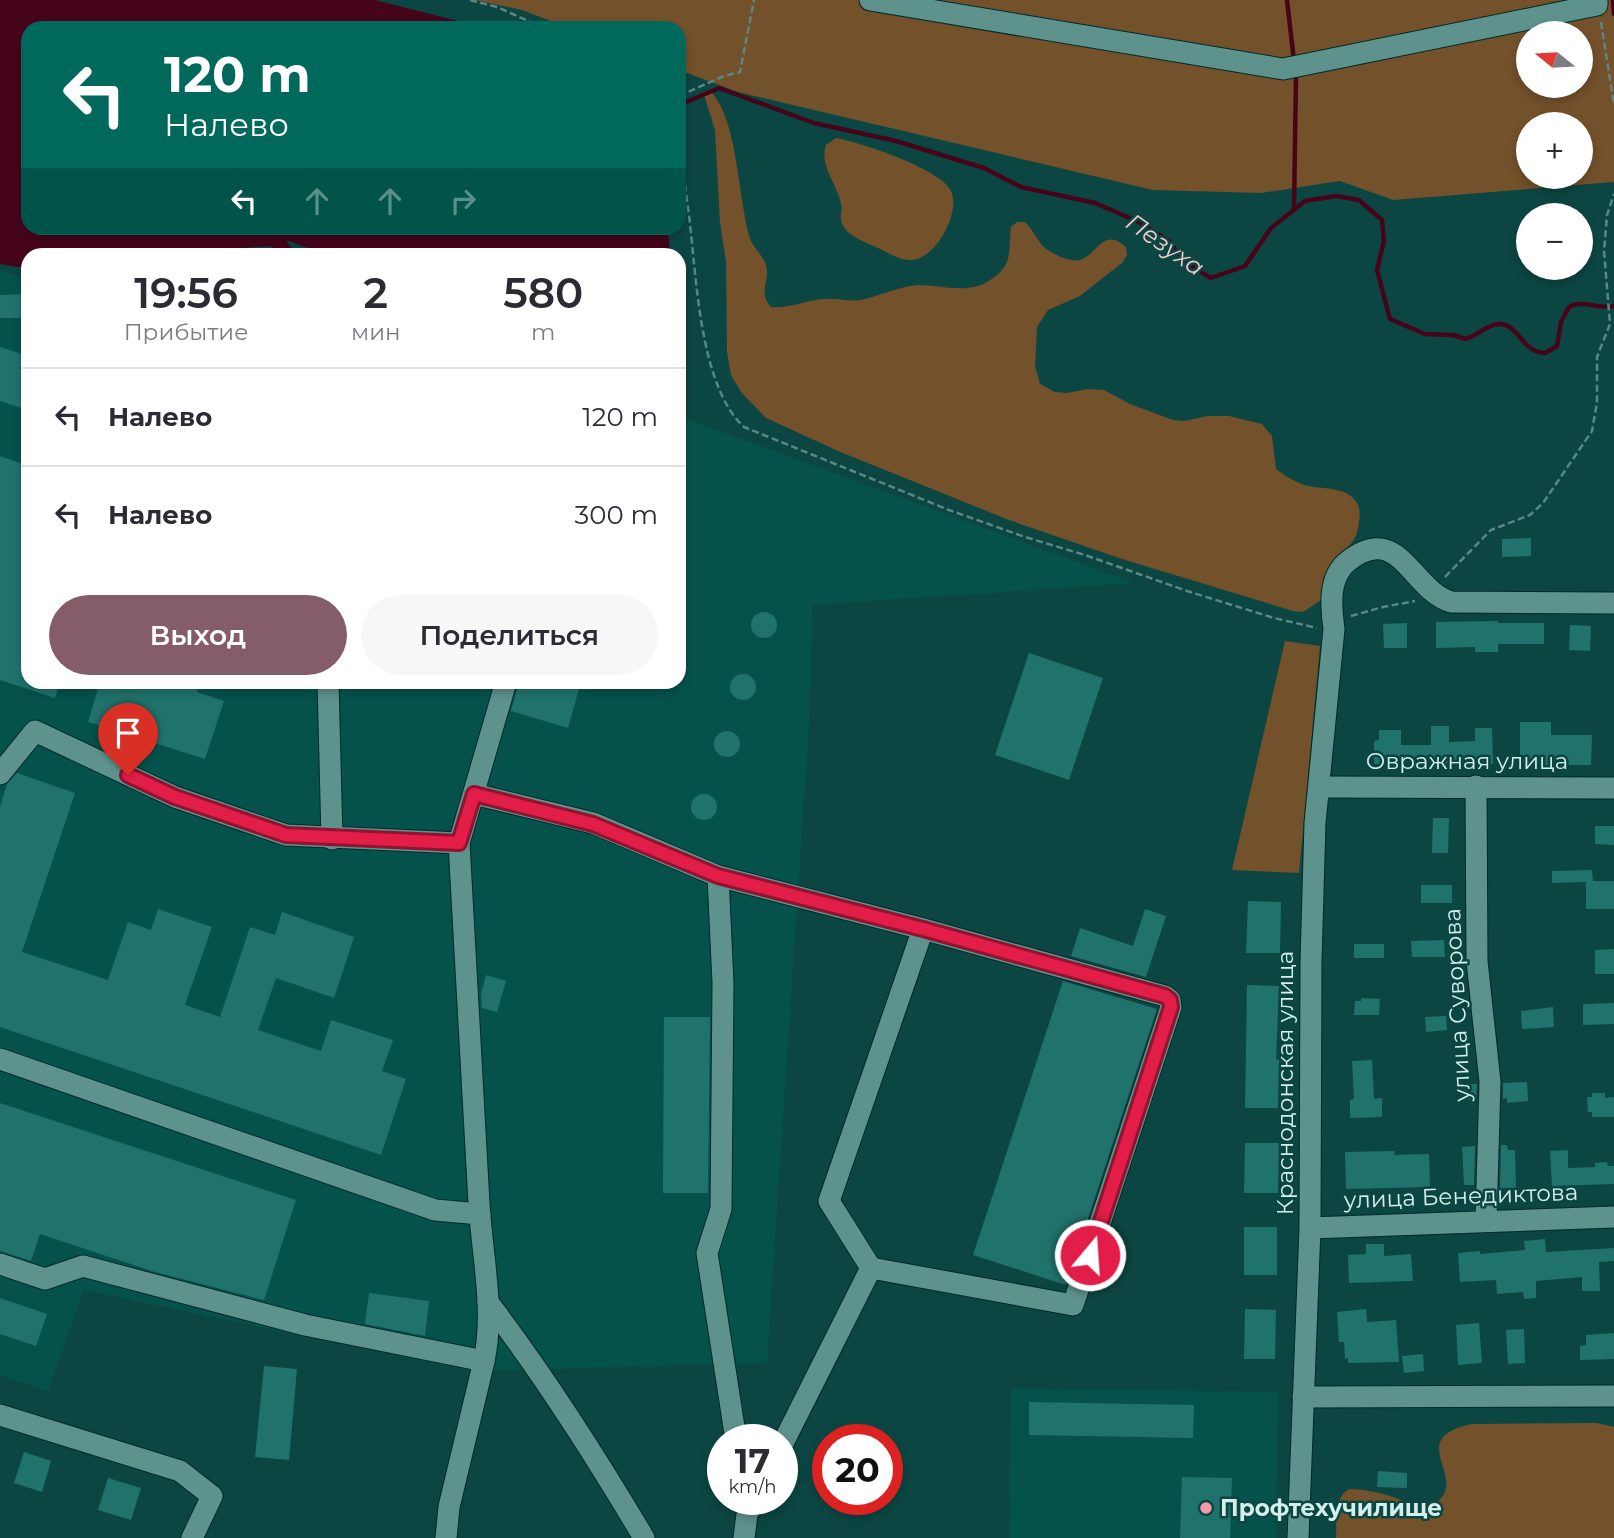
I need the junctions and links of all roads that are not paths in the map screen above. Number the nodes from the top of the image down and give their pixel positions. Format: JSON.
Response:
{"nodes":[{"id":1,"x":870,"y":0,"type":"edge"},
{"id":2,"x":1597,"y":3,"type":"edge"},
{"id":3,"x":1614,"y":603,"type":"edge"},
{"id":4,"x":328,"y":689,"type":"edge"},
{"id":5,"x":504,"y":689,"type":"edge"},
{"id":6,"x":0,"y":774,"type":"edge"},
{"id":7,"x":1476,"y":786,"type":"junction"},
{"id":8,"x":1320,"y":787,"type":"junction"},
{"id":9,"x":1614,"y":788,"type":"edge"},
{"id":10,"x":474,"y":794,"type":"junction"},
{"id":11,"x":332,"y":839,"type":"junction"},
{"id":12,"x":459,"y":843,"type":"junction"},
{"id":13,"x":718,"y":876,"type":"junction"},
{"id":14,"x":923,"y":929,"type":"junction"},
{"id":15,"x":0,"y":1059,"type":"edge"},
{"id":16,"x":480,"y":1214,"type":"junction"},
{"id":17,"x":1614,"y":1217,"type":"edge"},
{"id":18,"x":1486,"y":1221,"type":"junction"},
{"id":19,"x":1310,"y":1228,"type":"junction"},
{"id":20,"x":0,"y":1264,"type":"edge"},
{"id":21,"x":872,"y":1268,"type":"junction"},
{"id":22,"x":488,"y":1303,"type":"junction"},
{"id":23,"x":484,"y":1361,"type":"junction"},
{"id":24,"x":1614,"y":1396,"type":"edge"},
{"id":25,"x":1303,"y":1397,"type":"junction"},
{"id":26,"x":0,"y":1415,"type":"edge"},
{"id":27,"x":734,"y":1424,"type":"edge"},
{"id":28,"x":793,"y":1424,"type":"edge"},
{"id":29,"x":747,"y":1515,"type":"edge"},
{"id":30,"x":192,"y":1538,"type":"edge"},
{"id":31,"x":446,"y":1538,"type":"edge"},
{"id":32,"x":644,"y":1538,"type":"edge"},
{"id":33,"x":744,"y":1538,"type":"edge"},
{"id":34,"x":1298,"y":1538,"type":"edge"}],
"edges":[{"from":1,"to":2,"type":"street"},
{"from":3,"to":8,"type":"street","name":"Краснодонская улица"},
{"from":4,"to":11,"type":"street"},
{"from":5,"to":10,"type":"street"},
{"from":6,"to":11,"type":"street"},
{"from":7,"to":8,"type":"street","name":"Овражная улица"},
{"from":7,"to":9,"type":"street","name":"Овражная улица"},
{"from":7,"to":18,"type":"street","name":"улица Суворова"},
{"from":8,"to":19,"type":"street","name":"Краснодонская улица"},
{"from":10,"to":12,"type":"street"},
{"from":10,"to":13,"type":"street"},
{"from":11,"to":12,"type":"street"},
{"from":12,"to":16,"type":"street"},
{"from":13,"to":14,"type":"street"},
{"from":13,"to":27,"type":"street"},
{"from":14,"to":21,"type":"street"},
{"from":14,"to":21,"type":"street"},
{"from":15,"to":16,"type":"street"},
{"from":16,"to":22,"type":"street"},
{"from":17,"to":18,"type":"street","name":"улица Бенедиктова"},
{"from":18,"to":19,"type":"street","name":"улица Бенедиктова"},
{"from":19,"to":25,"type":"street","name":"Краснодонская улица"},
{"from":20,"to":23,"type":"street"},
{"from":21,"to":28,"type":"street"},
{"from":22,"to":23,"type":"street"},
{"from":22,"to":32,"type":"street"},
{"from":23,"to":31,"type":"street"},
{"from":24,"to":25,"type":"street"},
{"from":25,"to":34,"type":"street","name":"Краснодонская улица"},
{"from":26,"to":30,"type":"street"},
{"from":29,"to":33,"type":"street"}]}
